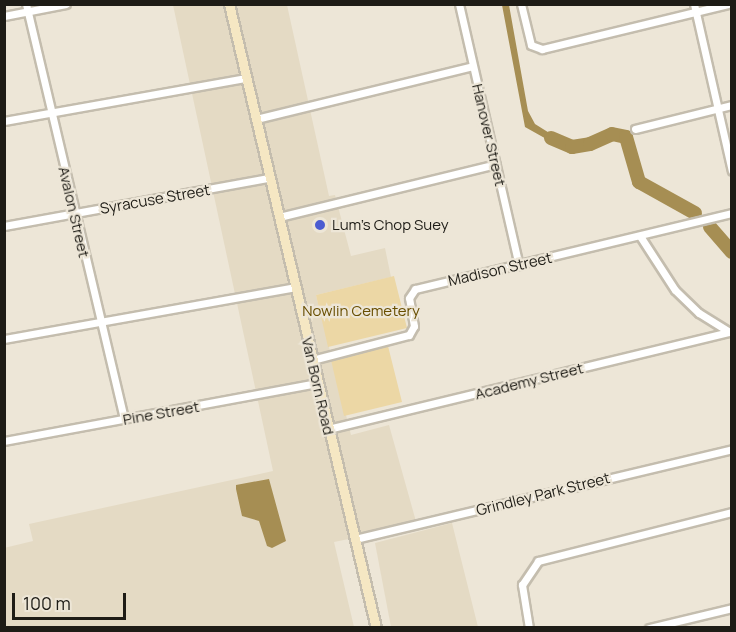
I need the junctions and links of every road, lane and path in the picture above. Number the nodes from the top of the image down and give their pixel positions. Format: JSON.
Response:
{"nodes":[{"id":1,"x":66,"y":4,"type":"edge"},
{"id":2,"x":229,"y":4,"type":"edge"},
{"id":3,"x":459,"y":4,"type":"edge"},
{"id":4,"x":521,"y":4,"type":"edge"},
{"id":5,"x":694,"y":4,"type":"edge"},
{"id":6,"x":728,"y":4,"type":"edge"},
{"id":7,"x":27,"y":8,"type":"edge"},
{"id":8,"x":696,"y":13,"type":"junction"},
{"id":9,"x":4,"y":16,"type":"edge"},
{"id":10,"x":473,"y":66,"type":"junction"},
{"id":11,"x":246,"y":78,"type":"junction"},
{"id":12,"x":732,"y":105,"type":"edge"},
{"id":13,"x":717,"y":109,"type":"junction"},
{"id":14,"x":51,"y":113,"type":"junction"},
{"id":15,"x":256,"y":120,"type":"junction"},
{"id":16,"x":4,"y":121,"type":"edge"},
{"id":17,"x":635,"y":129,"type":"dead end"},
{"id":18,"x":496,"y":164,"type":"junction"},
{"id":19,"x":732,"y":171,"type":"edge"},
{"id":20,"x":269,"y":178,"type":"junction"},
{"id":21,"x":74,"y":213,"type":"junction"},
{"id":22,"x":732,"y":213,"type":"edge"},
{"id":23,"x":279,"y":217,"type":"junction"},
{"id":24,"x":4,"y":226,"type":"edge"},
{"id":25,"x":640,"y":236,"type":"junction"},
{"id":26,"x":519,"y":265,"type":"junction"},
{"id":27,"x":295,"y":287,"type":"junction"},
{"id":28,"x":100,"y":322,"type":"junction"},
{"id":29,"x":730,"y":332,"type":"edge"},
{"id":30,"x":4,"y":339,"type":"edge"},
{"id":31,"x":312,"y":360,"type":"junction"},
{"id":32,"x":318,"y":384,"type":"junction"},
{"id":33,"x":124,"y":419,"type":"junction"},
{"id":34,"x":328,"y":429,"type":"junction"},
{"id":35,"x":4,"y":441,"type":"edge"},
{"id":36,"x":732,"y":449,"type":"edge"},
{"id":37,"x":732,"y":512,"type":"edge"},
{"id":38,"x":355,"y":540,"type":"junction"},
{"id":39,"x":732,"y":608,"type":"edge"},
{"id":40,"x":376,"y":627,"type":"edge"},
{"id":41,"x":529,"y":627,"type":"edge"},
{"id":42,"x":649,"y":627,"type":"edge"}],
"edges":[{"from":1,"to":7,"type":"street"},
{"from":2,"to":11,"type":"main road","name":"Van Born Road"},
{"from":3,"to":10,"type":"street","name":"Hanover Street"},
{"from":4,"to":8,"type":"street"},
{"from":5,"to":8,"type":"street"},
{"from":6,"to":8,"type":"street"},
{"from":7,"to":9,"type":"street"},
{"from":7,"to":14,"type":"street","name":"Avalon Street"},
{"from":8,"to":13,"type":"street"},
{"from":10,"to":15,"type":"street"},
{"from":10,"to":18,"type":"street","name":"Hanover Street"},
{"from":11,"to":14,"type":"street"},
{"from":11,"to":15,"type":"main road","name":"Van Born Road"},
{"from":12,"to":13,"type":"street"},
{"from":13,"to":17,"type":"street"},
{"from":13,"to":19,"type":"street"},
{"from":14,"to":16,"type":"street"},
{"from":14,"to":21,"type":"street","name":"Avalon Street"},
{"from":15,"to":20,"type":"main road","name":"Van Born Road"},
{"from":18,"to":23,"type":"street"},
{"from":18,"to":26,"type":"street","name":"Hanover Street"},
{"from":20,"to":21,"type":"street","name":"Syracuse Street"},
{"from":20,"to":23,"type":"main road","name":"Van Born Road"},
{"from":21,"to":24,"type":"street","name":"Syracuse Street"},
{"from":21,"to":28,"type":"street","name":"Avalon Street"},
{"from":22,"to":25,"type":"street","name":"Madison Street"},
{"from":23,"to":27,"type":"main road","name":"Van Born Road"},
{"from":25,"to":26,"type":"street","name":"Madison Street"},
{"from":25,"to":29,"type":"street"},
{"from":26,"to":31,"type":"street","name":"Madison Street"},
{"from":27,"to":28,"type":"street"},
{"from":27,"to":31,"type":"main road","name":"Van Born Road"},
{"from":28,"to":30,"type":"street"},
{"from":28,"to":33,"type":"street","name":"Avalon Street"},
{"from":29,"to":34,"type":"street","name":"Academy Street"},
{"from":31,"to":32,"type":"main road","name":"Van Born Road"},
{"from":32,"to":33,"type":"street","name":"Pine Street"},
{"from":32,"to":34,"type":"main road","name":"Van Born Road"},
{"from":33,"to":35,"type":"street","name":"Pine Street"},
{"from":34,"to":38,"type":"main road","name":"Van Born Road"},
{"from":36,"to":38,"type":"street","name":"Grindley Park Street"},
{"from":37,"to":41,"type":"street"},
{"from":38,"to":40,"type":"main road","name":"Van Born Road"},
{"from":39,"to":42,"type":"street"}]}
